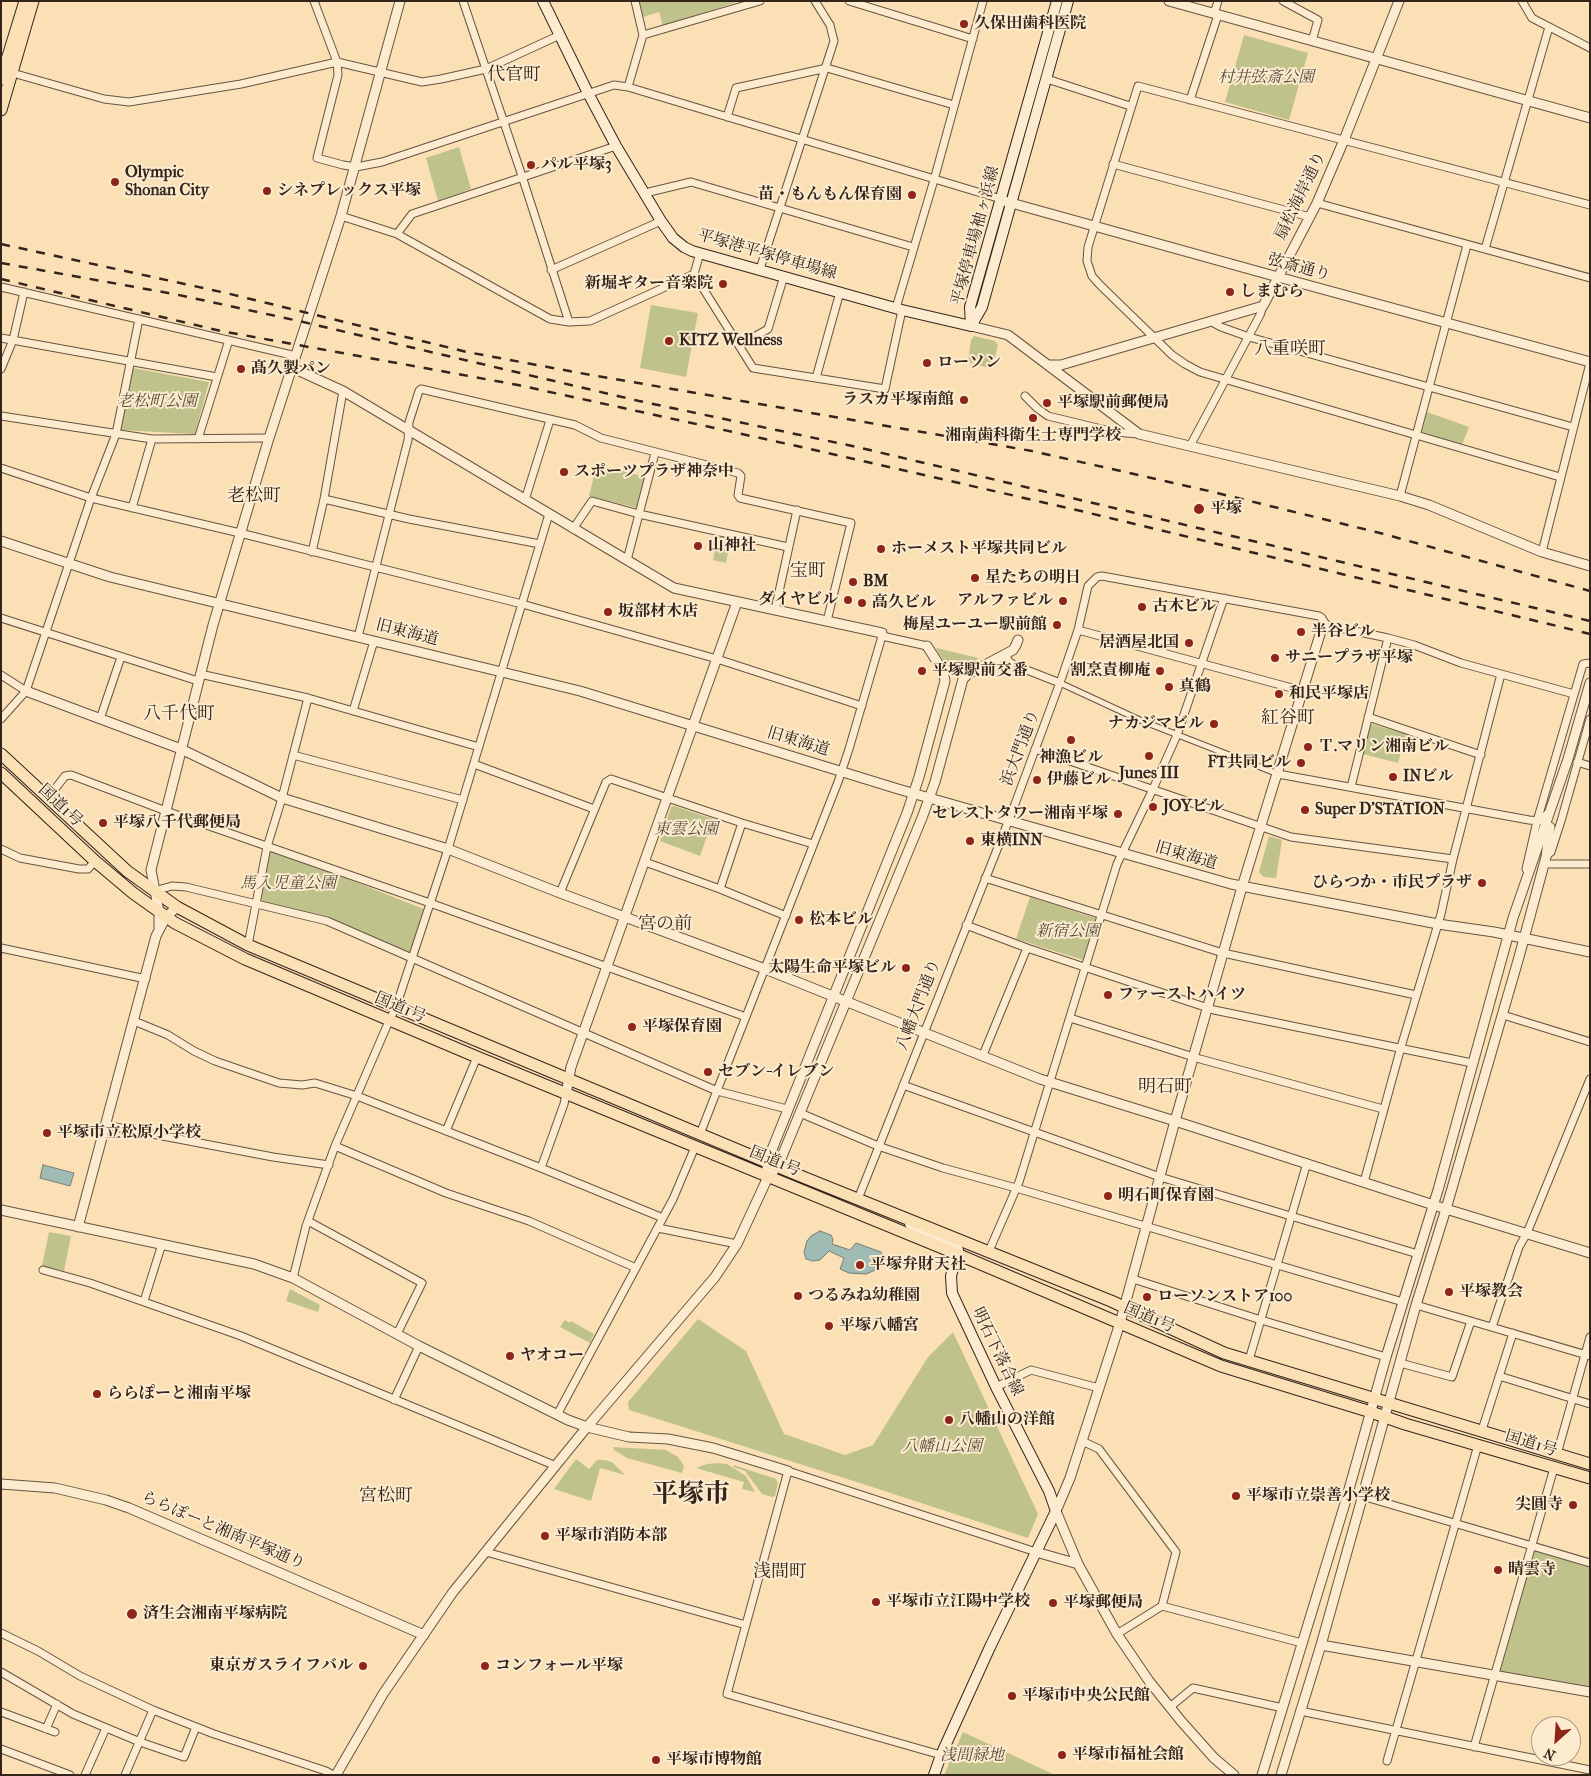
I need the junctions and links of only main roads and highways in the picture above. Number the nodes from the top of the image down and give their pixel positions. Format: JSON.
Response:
{"nodes":[{"id":1,"x":24,"y":1,"type":"edge"},
{"id":2,"x":33,"y":1,"type":"edge"},
{"id":3,"x":543,"y":1,"type":"edge"},
{"id":4,"x":1057,"y":1,"type":"edge"},
{"id":5,"x":1068,"y":1,"type":"edge"},
{"id":6,"x":6,"y":74,"type":"edge"},
{"id":7,"x":1,"y":110,"type":"edge"},
{"id":8,"x":1006,"y":201,"type":"junction"},
{"id":9,"x":971,"y":326,"type":"joint"},
{"id":10,"x":1,"y":754,"type":"edge"},
{"id":11,"x":1,"y":773,"type":"edge"},
{"id":12,"x":146,"y":889,"type":"junction"},
{"id":13,"x":895,"y":1214,"type":"junction"},
{"id":14,"x":989,"y":1251,"type":"junction"},
{"id":15,"x":957,"y":1254,"type":"junction"},
{"id":16,"x":1021,"y":1281,"type":"junction"},
{"id":17,"x":1590,"y":1464,"type":"edge"},
{"id":18,"x":1590,"y":1478,"type":"edge"},
{"id":19,"x":934,"y":1775,"type":"edge"}],
"edges":[{"from":1,"to":6,"type":"highway"},
{"from":2,"to":6,"type":"highway"},
{"from":3,"to":9,"type":"main road","name":"平塚港平塚停車場線"},
{"from":4,"to":8,"type":"main road","name":"平塚停車場袖ヶ浜線"},
{"from":5,"to":8,"type":"main road","name":"平塚停車場袖ヶ浜線"},
{"from":6,"to":7,"type":"highway"},
{"from":8,"to":9,"type":"main road","name":"平塚停車場袖ヶ浜線"},
{"from":10,"to":12,"type":"highway","name":"国道1号"},
{"from":11,"to":12,"type":"highway","name":"国道1号"},
{"from":12,"to":13,"type":"highway","name":"国道1号"},
{"from":12,"to":15,"type":"highway","name":"国道1号"},
{"from":13,"to":14,"type":"highway","name":"国道1号"},
{"from":13,"to":15,"type":"main road"},
{"from":14,"to":16,"type":"highway"},
{"from":14,"to":17,"type":"highway","name":"国道1号"},
{"from":15,"to":16,"type":"highway","name":"国道1号"},
{"from":15,"to":19,"type":"main road","name":"明石下落合線"},
{"from":16,"to":18,"type":"highway","name":"国道1号"}]}
